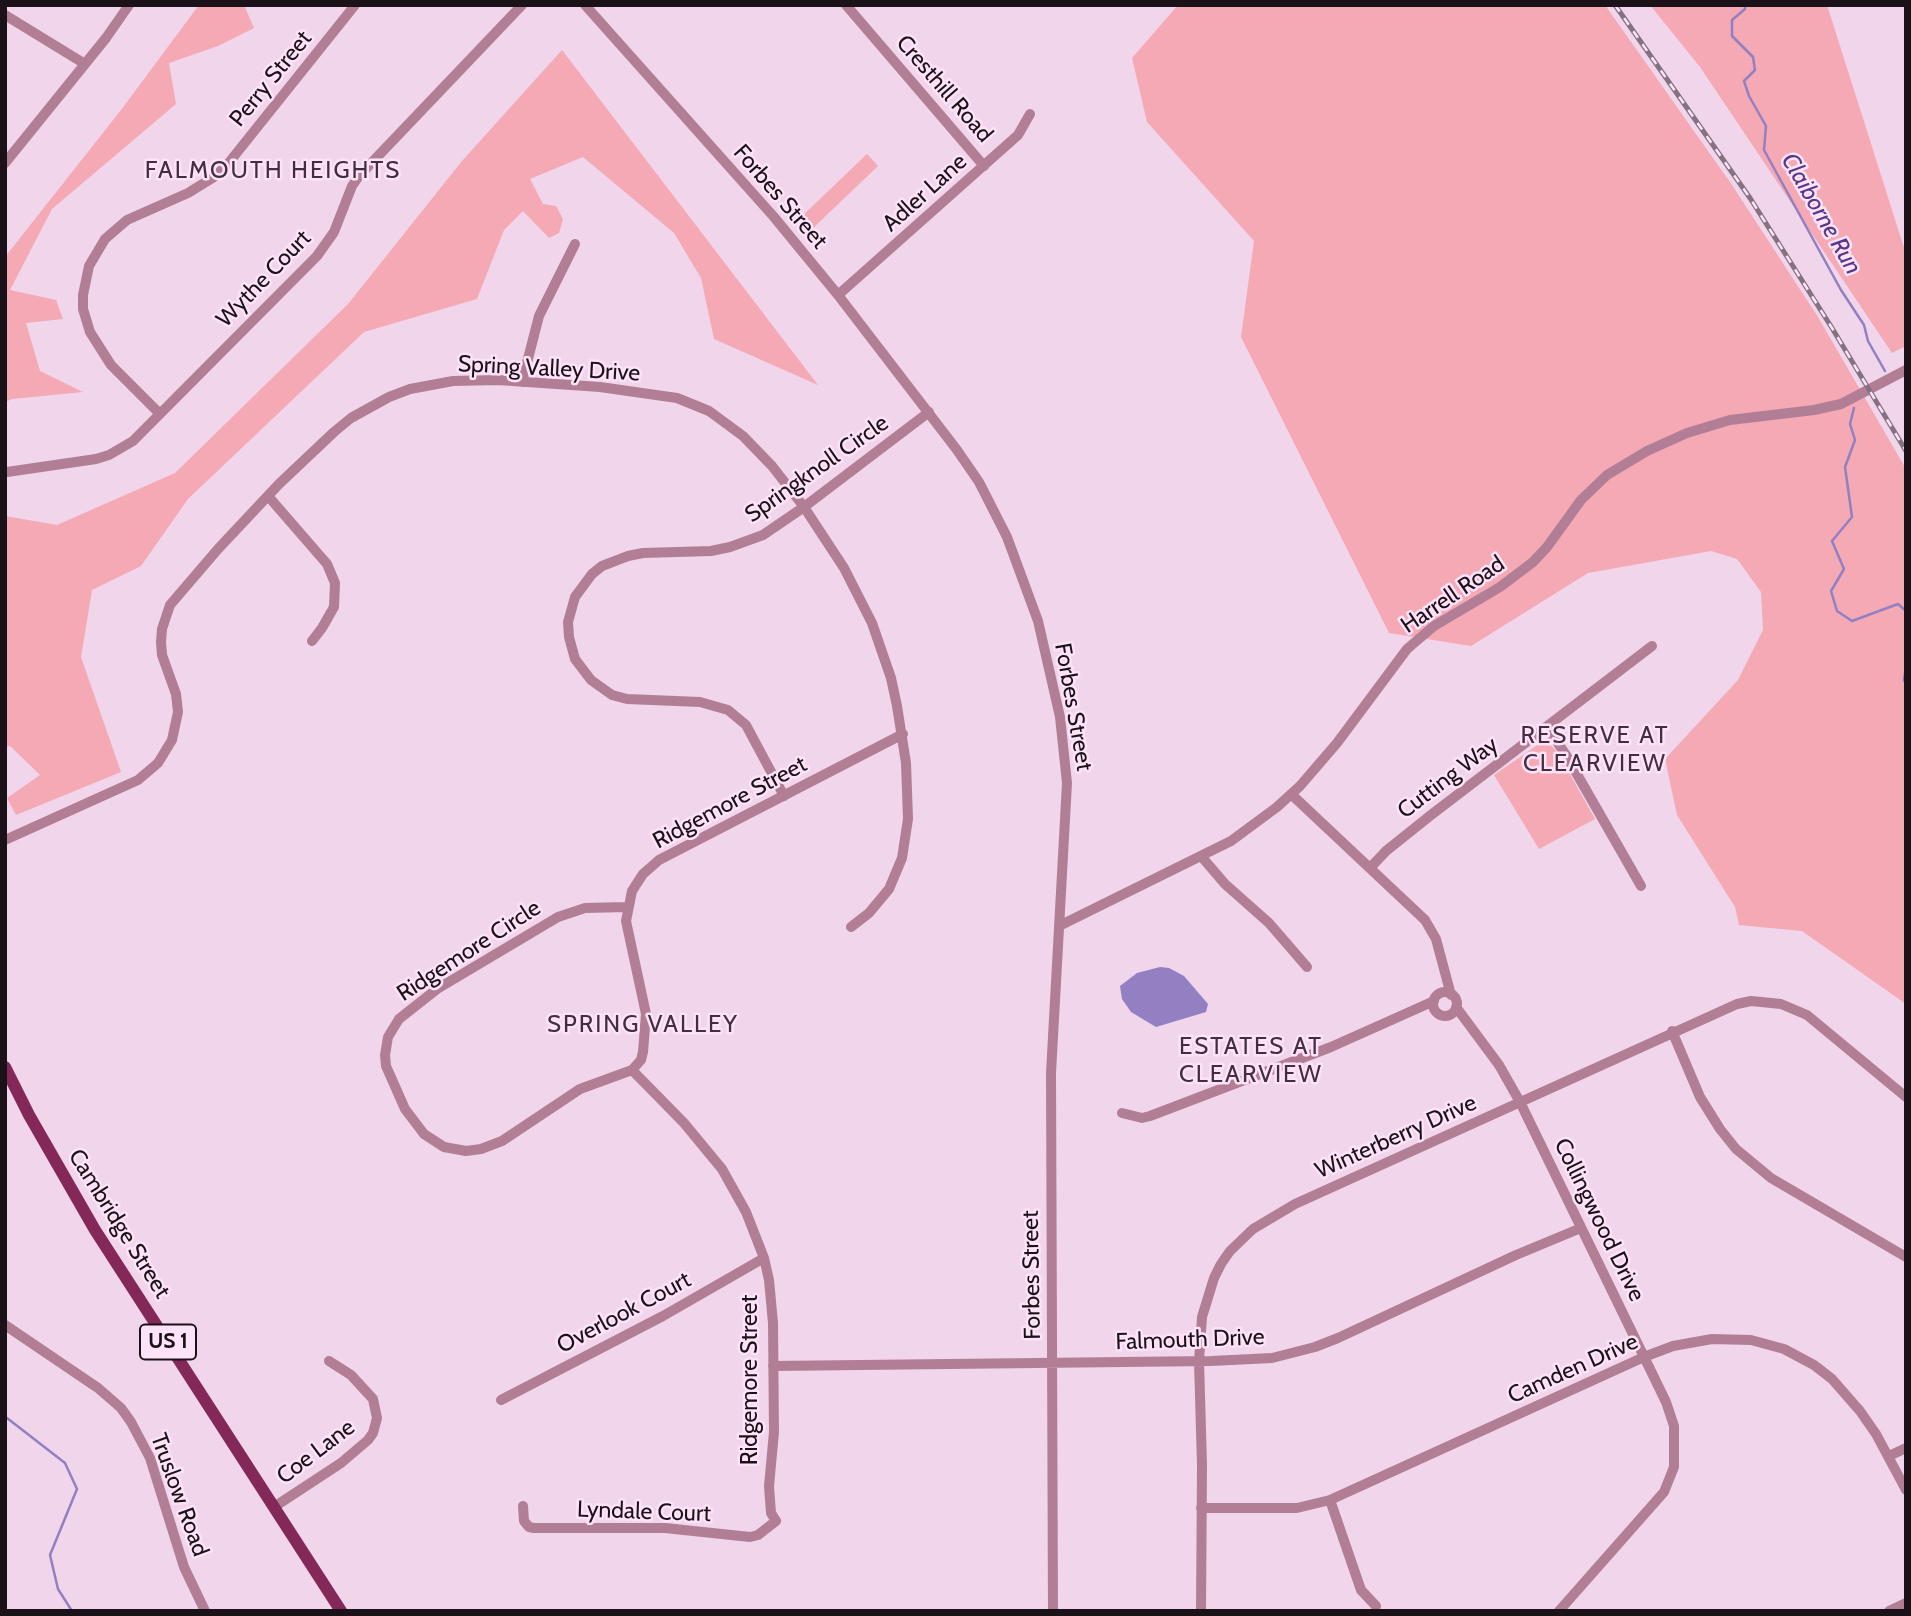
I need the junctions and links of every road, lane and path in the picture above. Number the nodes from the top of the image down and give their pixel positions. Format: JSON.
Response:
{"nodes":[{"id":1,"x":129,"y":5,"type":"edge"},
{"id":2,"x":355,"y":5,"type":"edge"},
{"id":3,"x":522,"y":5,"type":"edge"},
{"id":4,"x":585,"y":5,"type":"edge"},
{"id":5,"x":846,"y":5,"type":"edge"},
{"id":6,"x":5,"y":15,"type":"edge"},
{"id":7,"x":85,"y":64,"type":"junction"},
{"id":8,"x":1030,"y":114,"type":"dead end"},
{"id":9,"x":5,"y":163,"type":"edge"},
{"id":10,"x":985,"y":166,"type":"junction"},
{"id":11,"x":575,"y":244,"type":"dead end"},
{"id":12,"x":838,"y":295,"type":"junction"},
{"id":13,"x":1906,"y":370,"type":"edge"},
{"id":14,"x":522,"y":382,"type":"junction"},
{"id":15,"x":929,"y":412,"type":"junction"},
{"id":16,"x":160,"y":414,"type":"junction"},
{"id":17,"x":7,"y":472,"type":"dead end"},
{"id":18,"x":268,"y":496,"type":"junction"},
{"id":19,"x":804,"y":507,"type":"junction"},
{"id":20,"x":312,"y":641,"type":"dead end"},
{"id":21,"x":1653,"y":646,"type":"dead end"},
{"id":22,"x":1547,"y":727,"type":"junction"},
{"id":23,"x":903,"y":734,"type":"junction"},
{"id":24,"x":1291,"y":794,"type":"junction"},
{"id":25,"x":784,"y":796,"type":"junction"},
{"id":26,"x":5,"y":840,"type":"edge"},
{"id":27,"x":1201,"y":856,"type":"junction"},
{"id":28,"x":1370,"y":867,"type":"junction"},
{"id":29,"x":1641,"y":886,"type":"dead end"},
{"id":30,"x":627,"y":907,"type":"junction"},
{"id":31,"x":1059,"y":926,"type":"junction"},
{"id":32,"x":851,"y":927,"type":"dead end"},
{"id":33,"x":1307,"y":967,"type":"dead end"},
{"id":34,"x":1441,"y":1000,"type":"junction"},
{"id":35,"x":1453,"y":1011,"type":"junction"},
{"id":36,"x":1672,"y":1031,"type":"junction"},
{"id":37,"x":5,"y":1067,"type":"edge"},
{"id":38,"x":632,"y":1070,"type":"junction"},
{"id":39,"x":1906,"y":1097,"type":"edge"},
{"id":40,"x":1520,"y":1101,"type":"junction"},
{"id":41,"x":1122,"y":1113,"type":"dead end"},
{"id":42,"x":1581,"y":1228,"type":"junction"},
{"id":43,"x":1906,"y":1257,"type":"edge"},
{"id":44,"x":764,"y":1258,"type":"junction"},
{"id":45,"x":8,"y":1331,"type":"edge"},
{"id":46,"x":1644,"y":1357,"type":"junction"},
{"id":47,"x":329,"y":1361,"type":"dead end"},
{"id":48,"x":1199,"y":1361,"type":"junction"},
{"id":49,"x":1052,"y":1362,"type":"junction"},
{"id":50,"x":773,"y":1366,"type":"junction"},
{"id":51,"x":501,"y":1400,"type":"dead end"},
{"id":52,"x":1906,"y":1448,"type":"edge"},
{"id":53,"x":1889,"y":1456,"type":"junction"},
{"id":54,"x":1906,"y":1490,"type":"edge"},
{"id":55,"x":1330,"y":1500,"type":"junction"},
{"id":56,"x":523,"y":1506,"type":"dead end"},
{"id":57,"x":274,"y":1507,"type":"junction"},
{"id":58,"x":1201,"y":1508,"type":"junction"},
{"id":59,"x":776,"y":1521,"type":"joint"},
{"id":60,"x":1906,"y":1603,"type":"edge"},
{"id":61,"x":1376,"y":1606,"type":"dead end"},
{"id":62,"x":205,"y":1611,"type":"edge"},
{"id":63,"x":341,"y":1611,"type":"edge"},
{"id":64,"x":1053,"y":1611,"type":"edge"},
{"id":65,"x":1200,"y":1611,"type":"edge"},
{"id":66,"x":1559,"y":1611,"type":"edge"},
{"id":67,"x":1889,"y":1611,"type":"edge"}],
"edges":[{"from":1,"to":7,"type":"street"},
{"from":2,"to":16,"type":"street","name":"Perry Street"},
{"from":3,"to":16,"type":"street","name":"Wythe Court"},
{"from":4,"to":12,"type":"street","name":"Forbes Street"},
{"from":5,"to":10,"type":"street","name":"Cresthill Road"},
{"from":6,"to":7,"type":"street"},
{"from":7,"to":9,"type":"street"},
{"from":8,"to":10,"type":"street","name":"Adler Lane"},
{"from":10,"to":12,"type":"street","name":"Adler Lane"},
{"from":11,"to":14,"type":"street"},
{"from":12,"to":15,"type":"street","name":"Forbes Street"},
{"from":13,"to":24,"type":"street","name":"Harrell Road"},
{"from":14,"to":18,"type":"street","name":"Spring Valley Drive"},
{"from":14,"to":19,"type":"street","name":"Spring Valley Drive"},
{"from":15,"to":19,"type":"street","name":"Springknoll Circle"},
{"from":15,"to":31,"type":"street","name":"Forbes Street"},
{"from":16,"to":17,"type":"street","name":"Wythe Court"},
{"from":18,"to":20,"type":"street"},
{"from":18,"to":26,"type":"street","name":"Spring Valley Drive"},
{"from":19,"to":23,"type":"street","name":"Spring Valley Drive"},
{"from":19,"to":25,"type":"street","name":"Springknoll Circle"},
{"from":21,"to":22,"type":"street","name":"Cutting Way"},
{"from":22,"to":28,"type":"street","name":"Cutting Way"},
{"from":22,"to":29,"type":"street"},
{"from":23,"to":25,"type":"street","name":"Ridgemore Street"},
{"from":23,"to":32,"type":"street","name":"Spring Valley Drive"},
{"from":24,"to":27,"type":"street","name":"Harrell Road"},
{"from":24,"to":28,"type":"street"},
{"from":25,"to":30,"type":"street","name":"Ridgemore Street"},
{"from":27,"to":31,"type":"street","name":"Harrell Road"},
{"from":27,"to":33,"type":"street"},
{"from":28,"to":34,"type":"street"},
{"from":30,"to":38,"type":"street"},
{"from":30,"to":38,"type":"street","name":"Ridgemore Circle"},
{"from":31,"to":49,"type":"street","name":"Forbes Street"},
{"from":34,"to":35,"type":"street"},
{"from":34,"to":35,"type":"street","name":"Collingwood Drive"},
{"from":34,"to":41,"type":"street"},
{"from":35,"to":40,"type":"street","name":"Collingwood Drive"},
{"from":36,"to":39,"type":"street","name":"Winterberry Drive"},
{"from":36,"to":40,"type":"street","name":"Winterberry Drive"},
{"from":36,"to":43,"type":"street"},
{"from":37,"to":57,"type":"main road","name":"Cambridge Street","number":"US 1"},
{"from":38,"to":44,"type":"street","name":"Ridgemore Street"},
{"from":40,"to":42,"type":"street","name":"Collingwood Drive"},
{"from":40,"to":48,"type":"street","name":"Winterberry Drive"},
{"from":42,"to":46,"type":"street","name":"Collingwood Drive"},
{"from":42,"to":48,"type":"street","name":"Falmouth Drive"},
{"from":44,"to":50,"type":"street","name":"Ridgemore Street"},
{"from":44,"to":51,"type":"street","name":"Overlook Court"},
{"from":45,"to":62,"type":"street","name":"Truslow Road"},
{"from":46,"to":53,"type":"street","name":"Camden Drive"},
{"from":46,"to":55,"type":"street","name":"Camden Drive"},
{"from":46,"to":66,"type":"street","name":"Collingwood Drive"},
{"from":47,"to":57,"type":"street","name":"Coe Lane"},
{"from":48,"to":49,"type":"street","name":"Falmouth Drive"},
{"from":48,"to":58,"type":"street","name":"Winterberry Drive"},
{"from":49,"to":50,"type":"street","name":"Falmouth Drive"},
{"from":49,"to":64,"type":"street","name":"Forbes Street"},
{"from":50,"to":59,"type":"street","name":"Ridgemore Street"},
{"from":52,"to":53,"type":"street"},
{"from":53,"to":54,"type":"street","name":"Camden Drive"},
{"from":55,"to":58,"type":"street","name":"Camden Drive"},
{"from":55,"to":61,"type":"street"},
{"from":56,"to":59,"type":"street","name":"Lyndale Court"},
{"from":57,"to":63,"type":"main road","name":"Cambridge Street","number":"US 1"},
{"from":58,"to":65,"type":"street","name":"Winterberry Drive"},
{"from":60,"to":67,"type":"street"}]}
